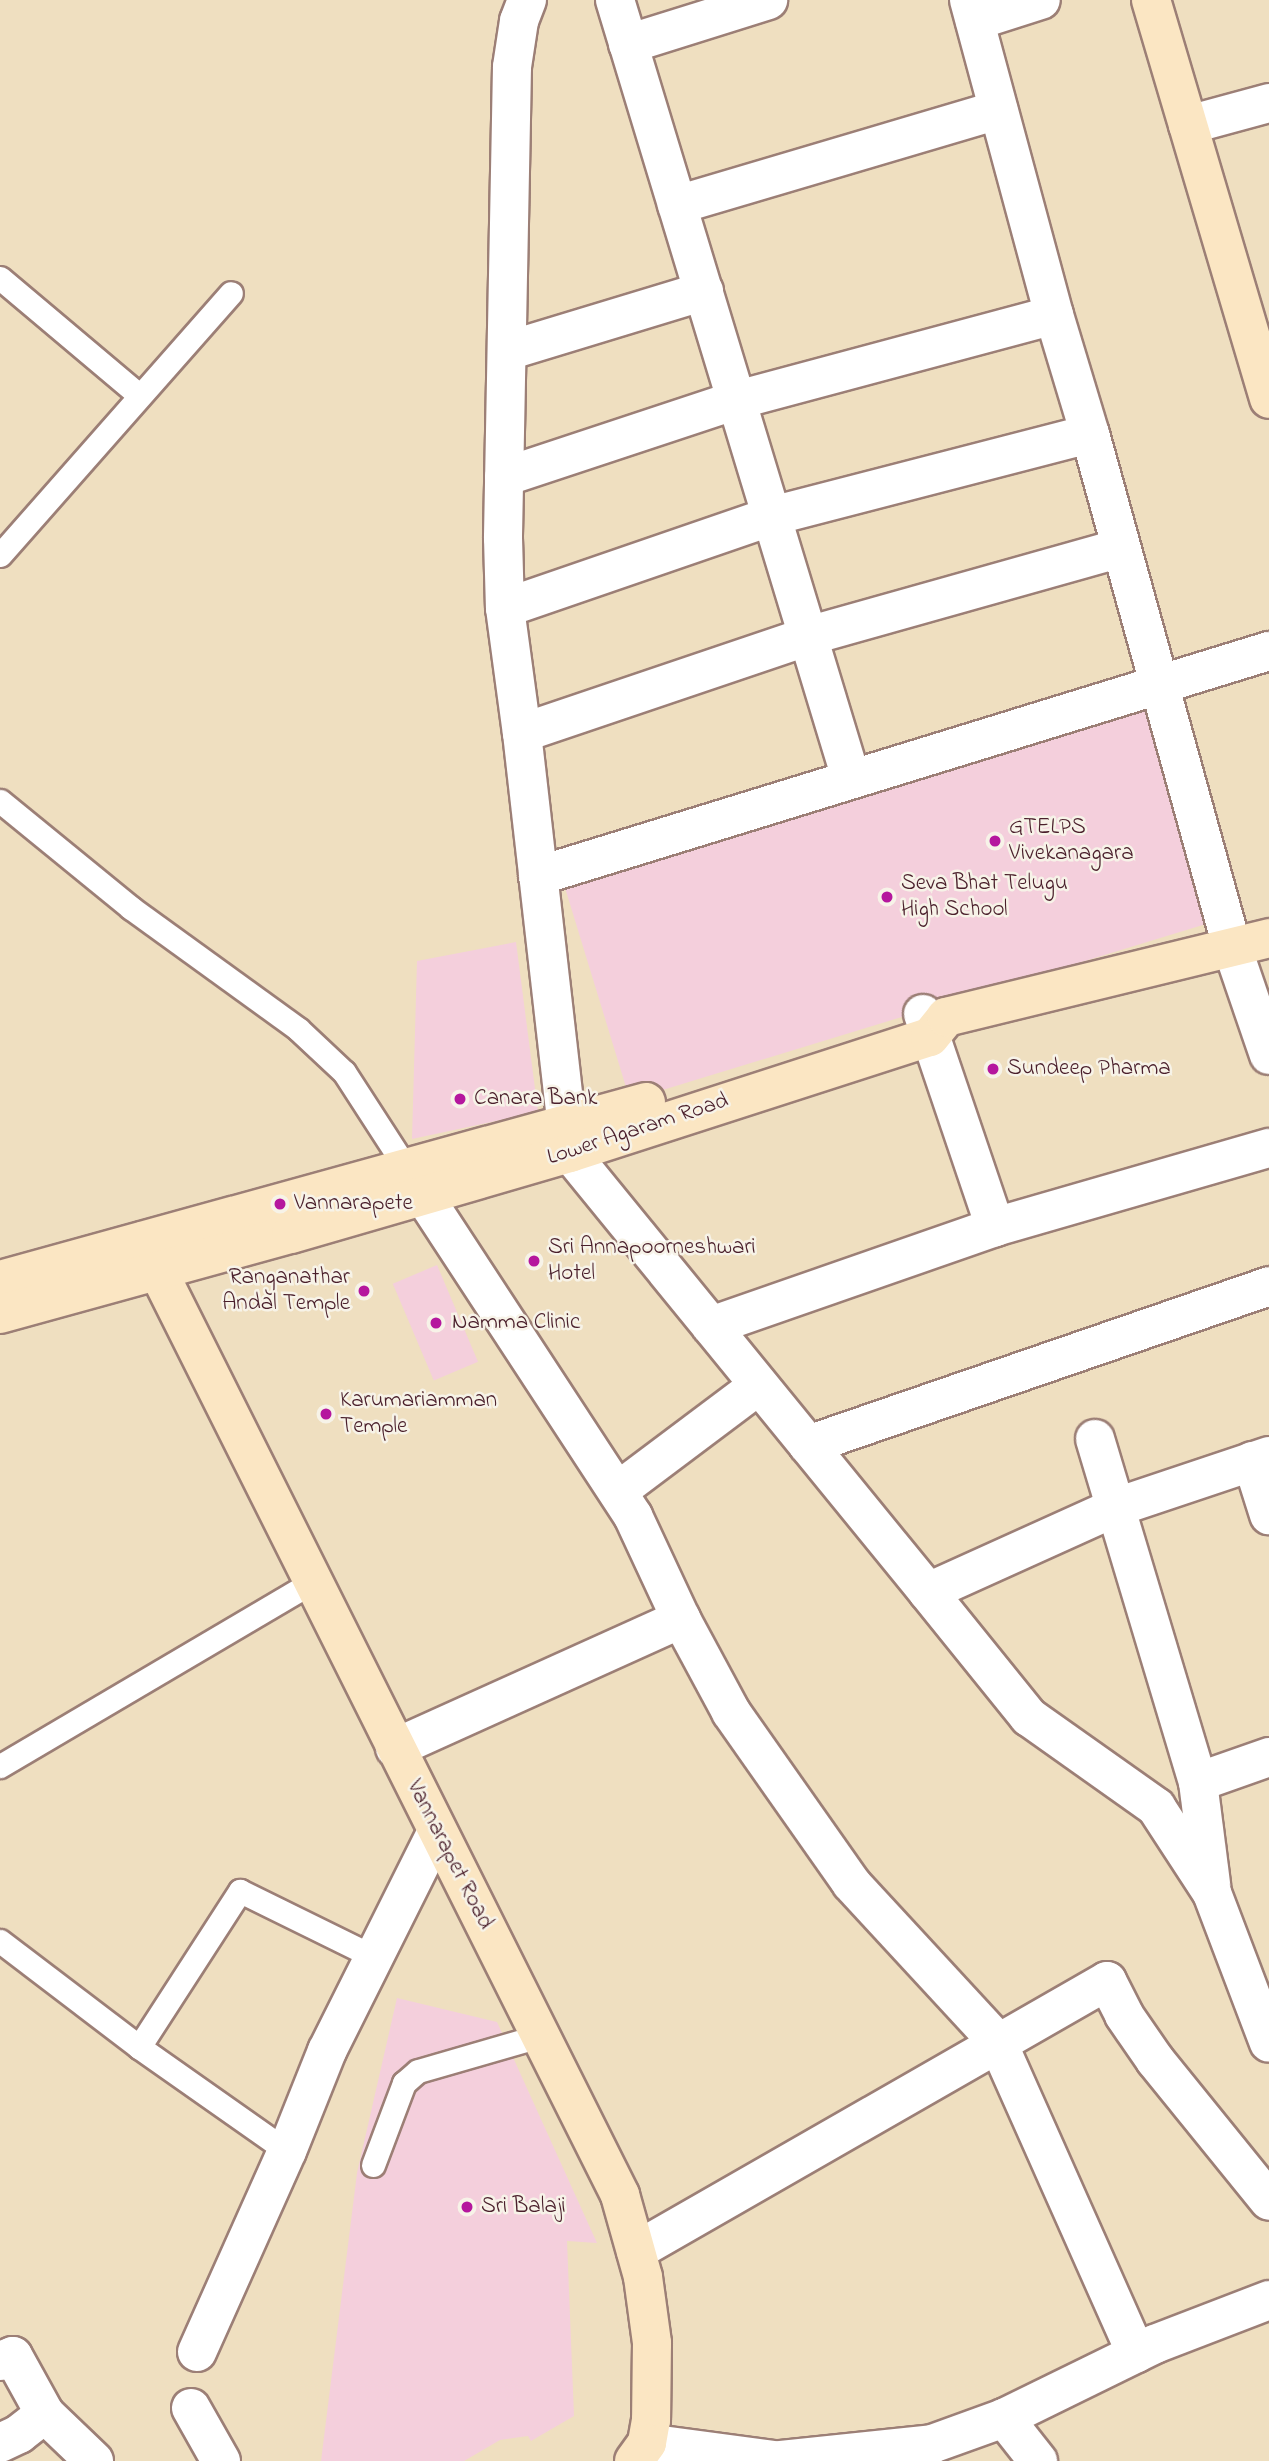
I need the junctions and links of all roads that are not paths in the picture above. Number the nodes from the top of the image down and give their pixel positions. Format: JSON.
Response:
{"nodes":[{"id":1,"x":527,"y":0,"type":"edge"},
{"id":2,"x":615,"y":0,"type":"edge"},
{"id":3,"x":768,"y":0,"type":"edge"},
{"id":4,"x":1041,"y":0,"type":"edge"},
{"id":5,"x":1152,"y":0,"type":"edge"},
{"id":6,"x":972,"y":10,"type":"edge"},
{"id":7,"x":628,"y":44,"type":"junction"},
{"id":8,"x":1269,"y":103,"type":"edge"},
{"id":9,"x":998,"y":110,"type":"junction"},
{"id":10,"x":1188,"y":125,"type":"junction"},
{"id":11,"x":677,"y":205,"type":"junction"},
{"id":12,"x":0,"y":278,"type":"edge"},
{"id":13,"x":704,"y":291,"type":"junction"},
{"id":14,"x":231,"y":293,"type":"dead end"},
{"id":15,"x":1054,"y":315,"type":"junction"},
{"id":16,"x":507,"y":351,"type":"junction"},
{"id":17,"x":1268,"y":390,"type":"edge"},
{"id":18,"x":139,"y":395,"type":"junction"},
{"id":19,"x":737,"y":400,"type":"junction"},
{"id":20,"x":1090,"y":434,"type":"junction"},
{"id":21,"x":504,"y":477,"type":"junction"},
{"id":22,"x":772,"y":516,"type":"junction"},
{"id":23,"x":1121,"y":548,"type":"junction"},
{"id":24,"x":0,"y":555,"type":"edge"},
{"id":25,"x":505,"y":608,"type":"junction"},
{"id":26,"x":808,"y":636,"type":"junction"},
{"id":27,"x":1269,"y":651,"type":"edge"},
{"id":28,"x":1158,"y":687,"type":"junction"},
{"id":29,"x":522,"y":733,"type":"junction"},
{"id":30,"x":851,"y":778,"type":"junction"},
{"id":31,"x":0,"y":802,"type":"edge"},
{"id":32,"x":538,"y":876,"type":"junction"},
{"id":33,"x":1269,"y":938,"type":"edge"},
{"id":34,"x":1232,"y":947,"type":"junction"},
{"id":35,"x":933,"y":1023,"type":"junction"},
{"id":36,"x":1269,"y":1055,"type":"edge"},
{"id":37,"x":568,"y":1138,"type":"junction"},
{"id":38,"x":1269,"y":1148,"type":"edge"},
{"id":39,"x":414,"y":1182,"type":"junction"},
{"id":40,"x":995,"y":1227,"type":"junction"},
{"id":41,"x":150,"y":1255,"type":"junction"},
{"id":42,"x":0,"y":1280,"type":"edge"},
{"id":43,"x":1269,"y":1286,"type":"edge"},
{"id":44,"x":0,"y":1314,"type":"edge"},
{"id":45,"x":710,"y":1326,"type":"junction"},
{"id":46,"x":759,"y":1385,"type":"junction"},
{"id":47,"x":1095,"y":1439,"type":"dead end"},
{"id":48,"x":808,"y":1445,"type":"junction"},
{"id":49,"x":1260,"y":1459,"type":"edge"},
{"id":50,"x":618,"y":1491,"type":"junction"},
{"id":51,"x":1114,"y":1508,"type":"junction"},
{"id":52,"x":1269,"y":1516,"type":"edge"},
{"id":53,"x":312,"y":1582,"type":"junction"},
{"id":54,"x":928,"y":1592,"type":"junction"},
{"id":55,"x":681,"y":1619,"type":"junction"},
{"id":56,"x":396,"y":1748,"type":"junction"},
{"id":57,"x":1269,"y":1757,"type":"edge"},
{"id":58,"x":0,"y":1766,"type":"edge"},
{"id":59,"x":1198,"y":1782,"type":"junction"},
{"id":60,"x":437,"y":1831,"type":"junction"},
{"id":61,"x":1212,"y":1893,"type":"junction"},
{"id":62,"x":0,"y":1941,"type":"edge"},
{"id":63,"x":374,"y":1957,"type":"junction"},
{"id":64,"x":539,"y":2036,"type":"junction"},
{"id":65,"x":998,"y":2041,"type":"junction"},
{"id":66,"x":1269,"y":2043,"type":"edge"},
{"id":67,"x":139,"y":2046,"type":"junction"},
{"id":68,"x":287,"y":2151,"type":"junction"},
{"id":69,"x":373,"y":2165,"type":"dead end"},
{"id":70,"x":1269,"y":2201,"type":"edge"},
{"id":71,"x":636,"y":2251,"type":"junction"},
{"id":72,"x":1269,"y":2300,"type":"edge"},
{"id":73,"x":197,"y":2352,"type":"dead end"},
{"id":74,"x":1136,"y":2353,"type":"junction"},
{"id":75,"x":0,"y":2361,"type":"edge"},
{"id":76,"x":191,"y":2408,"type":"dead end"},
{"id":77,"x":45,"y":2414,"type":"junction"},
{"id":78,"x":1004,"y":2418,"type":"junction"},
{"id":79,"x":0,"y":2443,"type":"edge"},
{"id":80,"x":640,"y":2452,"type":"edge"},
{"id":81,"x":897,"y":2454,"type":"edge"},
{"id":82,"x":94,"y":2461,"type":"edge"},
{"id":83,"x":221,"y":2461,"type":"edge"},
{"id":84,"x":782,"y":2461,"type":"edge"},
{"id":85,"x":1038,"y":2461,"type":"edge"}],
"edges":[{"from":1,"to":16,"type":"street"},
{"from":2,"to":7,"type":"street"},
{"from":3,"to":7,"type":"street"},
{"from":4,"to":6,"type":"street"},
{"from":5,"to":10,"type":"street"},
{"from":6,"to":9,"type":"street"},
{"from":7,"to":11,"type":"street"},
{"from":8,"to":10,"type":"street"},
{"from":9,"to":11,"type":"street"},
{"from":9,"to":15,"type":"street"},
{"from":10,"to":17,"type":"street"},
{"from":11,"to":13,"type":"street"},
{"from":12,"to":18,"type":"lane"},
{"from":13,"to":16,"type":"street"},
{"from":13,"to":19,"type":"street"},
{"from":14,"to":18,"type":"lane"},
{"from":15,"to":19,"type":"street"},
{"from":15,"to":20,"type":"street"},
{"from":16,"to":21,"type":"street"},
{"from":18,"to":24,"type":"lane"},
{"from":19,"to":21,"type":"street"},
{"from":19,"to":22,"type":"street"},
{"from":20,"to":22,"type":"street"},
{"from":20,"to":23,"type":"street"},
{"from":21,"to":25,"type":"street"},
{"from":22,"to":25,"type":"street"},
{"from":22,"to":26,"type":"street"},
{"from":23,"to":26,"type":"street"},
{"from":23,"to":28,"type":"street"},
{"from":25,"to":29,"type":"street"},
{"from":26,"to":29,"type":"street"},
{"from":26,"to":30,"type":"street"},
{"from":27,"to":28,"type":"street"},
{"from":28,"to":30,"type":"street"},
{"from":28,"to":34,"type":"street"},
{"from":29,"to":32,"type":"street"},
{"from":30,"to":32,"type":"street"},
{"from":31,"to":39,"type":"lane"},
{"from":32,"to":37,"type":"street"},
{"from":33,"to":34,"type":"street","name":"Lower Agaram Road"},
{"from":34,"to":35,"type":"street","name":"Lower Agaram Road"},
{"from":34,"to":36,"type":"street"},
{"from":35,"to":37,"type":"street","name":"Lower Agaram Road"},
{"from":35,"to":40,"type":"street"},
{"from":37,"to":39,"type":"street","name":"Lower Agaram Road"},
{"from":37,"to":45,"type":"street"},
{"from":38,"to":40,"type":"street"},
{"from":39,"to":41,"type":"street","name":"Lower Agaram Road"},
{"from":39,"to":50,"type":"street"},
{"from":40,"to":45,"type":"street"},
{"from":41,"to":42,"type":"street"},
{"from":41,"to":44,"type":"street","name":"Lower Agaram Road"},
{"from":41,"to":53,"type":"street","name":"Vannarapet Road"},
{"from":43,"to":48,"type":"street"},
{"from":45,"to":46,"type":"street"},
{"from":46,"to":48,"type":"street"},
{"from":46,"to":50,"type":"street"},
{"from":47,"to":51,"type":"street"},
{"from":48,"to":54,"type":"street"},
{"from":49,"to":51,"type":"street"},
{"from":49,"to":52,"type":"street"},
{"from":50,"to":55,"type":"street"},
{"from":51,"to":54,"type":"street"},
{"from":51,"to":59,"type":"street"},
{"from":53,"to":56,"type":"street","name":"Vannarapet Road"},
{"from":53,"to":58,"type":"lane"},
{"from":54,"to":61,"type":"street"},
{"from":55,"to":56,"type":"street"},
{"from":55,"to":65,"type":"street"},
{"from":56,"to":60,"type":"street","name":"Vannarapet Road"},
{"from":57,"to":59,"type":"street"},
{"from":59,"to":61,"type":"street"},
{"from":60,"to":63,"type":"street"},
{"from":60,"to":64,"type":"street","name":"Vannarapet Road"},
{"from":61,"to":66,"type":"street"},
{"from":62,"to":67,"type":"lane"},
{"from":63,"to":67,"type":"lane"},
{"from":63,"to":68,"type":"street"},
{"from":64,"to":69,"type":"lane"},
{"from":64,"to":71,"type":"street","name":"Vannarapet Road"},
{"from":65,"to":70,"type":"street"},
{"from":65,"to":71,"type":"street"},
{"from":65,"to":74,"type":"street"},
{"from":67,"to":68,"type":"lane"},
{"from":68,"to":73,"type":"street"},
{"from":71,"to":80,"type":"street","name":"Vannarapet Road"},
{"from":72,"to":74,"type":"street"},
{"from":74,"to":78,"type":"street"},
{"from":75,"to":77,"type":"street"},
{"from":76,"to":83,"type":"street"},
{"from":77,"to":79,"type":"street"},
{"from":77,"to":82,"type":"street"},
{"from":78,"to":81,"type":"street"},
{"from":78,"to":85,"type":"street"},
{"from":80,"to":84,"type":"street"},
{"from":81,"to":84,"type":"street"}]}
